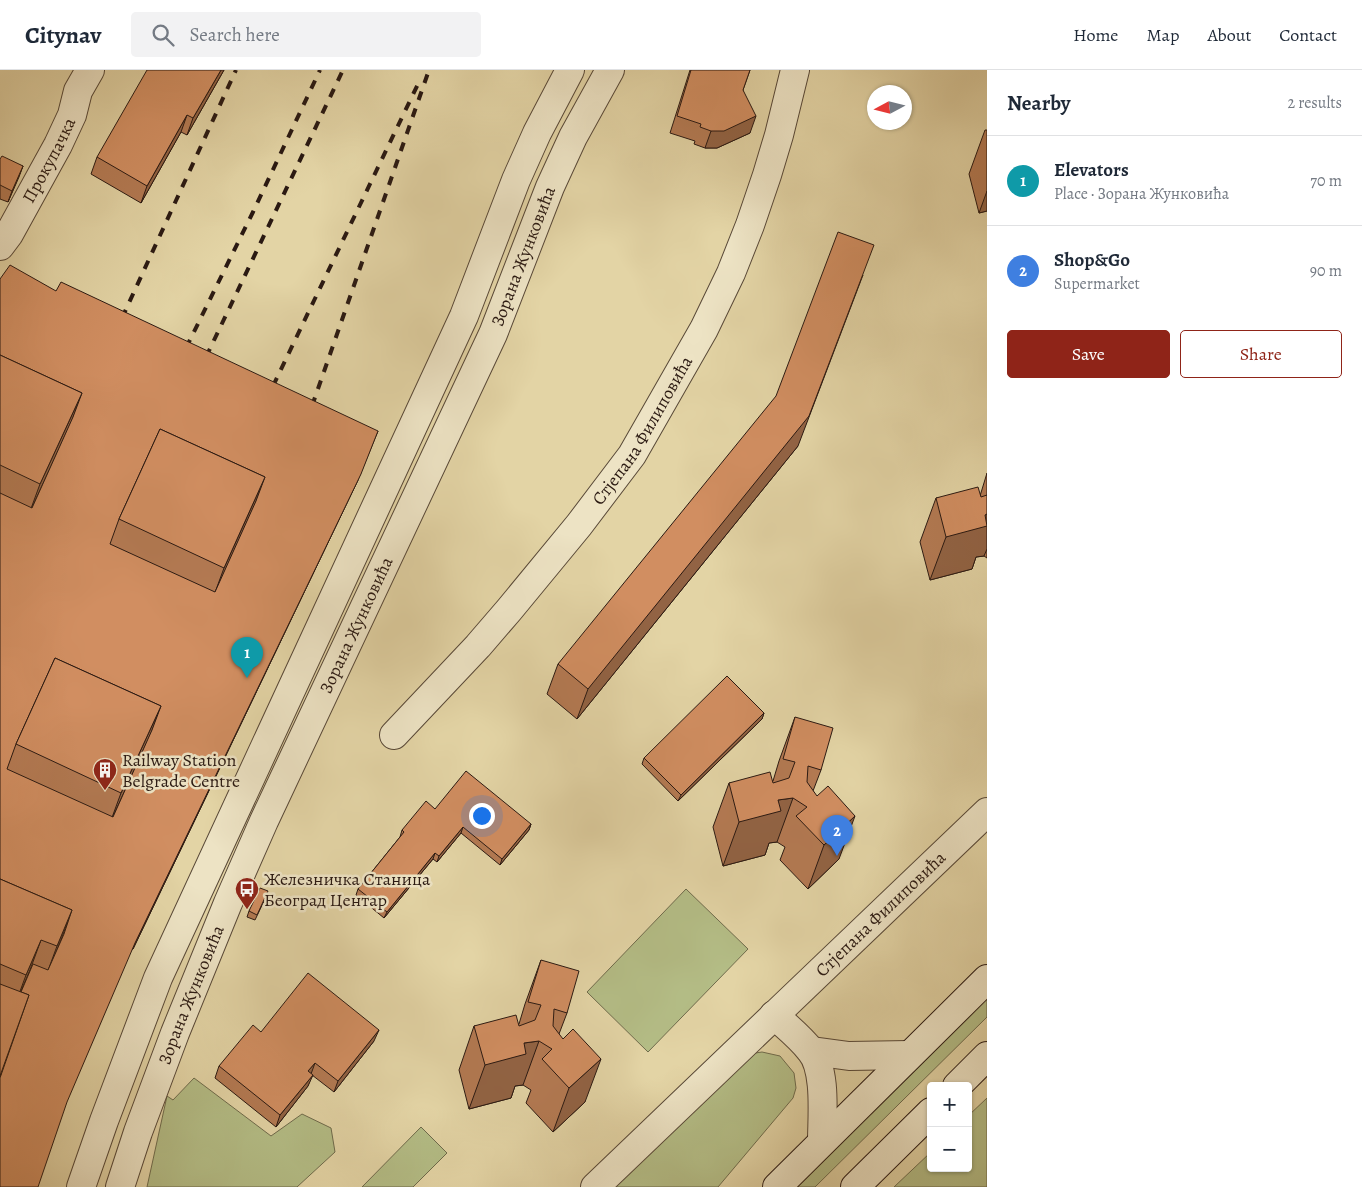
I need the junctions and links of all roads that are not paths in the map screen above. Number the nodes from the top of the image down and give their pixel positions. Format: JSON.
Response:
{"nodes":[{"id":1,"x":570,"y":70,"type":"edge"},
{"id":2,"x":610,"y":70,"type":"edge"},
{"id":3,"x":795,"y":70,"type":"edge"},
{"id":4,"x":77,"y":75,"type":"edge"},
{"id":5,"x":0,"y":246,"type":"edge"},
{"id":6,"x":394,"y":735,"type":"dead end"},
{"id":7,"x":987,"y":812,"type":"edge"},
{"id":8,"x":987,"y":979,"type":"edge"},
{"id":9,"x":774,"y":1015,"type":"junction"},
{"id":10,"x":812,"y":1051,"type":"junction"},
{"id":11,"x":909,"y":1056,"type":"junction"},
{"id":12,"x":987,"y":1056,"type":"edge"},
{"id":13,"x":961,"y":1082,"type":"edge"},
{"id":14,"x":927,"y":1116,"type":"edge"},
{"id":15,"x":822,"y":1141,"type":"junction"},
{"id":16,"x":81,"y":1187,"type":"edge"},
{"id":17,"x":120,"y":1187,"type":"edge"},
{"id":18,"x":595,"y":1187,"type":"edge"},
{"id":19,"x":777,"y":1187,"type":"edge"},
{"id":20,"x":856,"y":1187,"type":"edge"}],
"edges":[{"from":1,"to":16,"type":"street","name":"Зорана Жунковића"},
{"from":2,"to":17,"type":"street","name":"Зорана Жунковића"},
{"from":3,"to":6,"type":"street","name":"Стјепана Филиповића"},
{"from":4,"to":5,"type":"street","name":"Прокупачка"},
{"from":7,"to":9,"type":"street","name":"Стјепана Филиповића"},
{"from":8,"to":11,"type":"street"},
{"from":9,"to":10,"type":"street"},
{"from":9,"to":18,"type":"street","name":"Стјепана Филиповића"},
{"from":10,"to":11,"type":"street"},
{"from":10,"to":15,"type":"street"},
{"from":11,"to":15,"type":"street"},
{"from":12,"to":13,"type":"street"},
{"from":14,"to":20,"type":"street"},
{"from":15,"to":19,"type":"street"}]}
